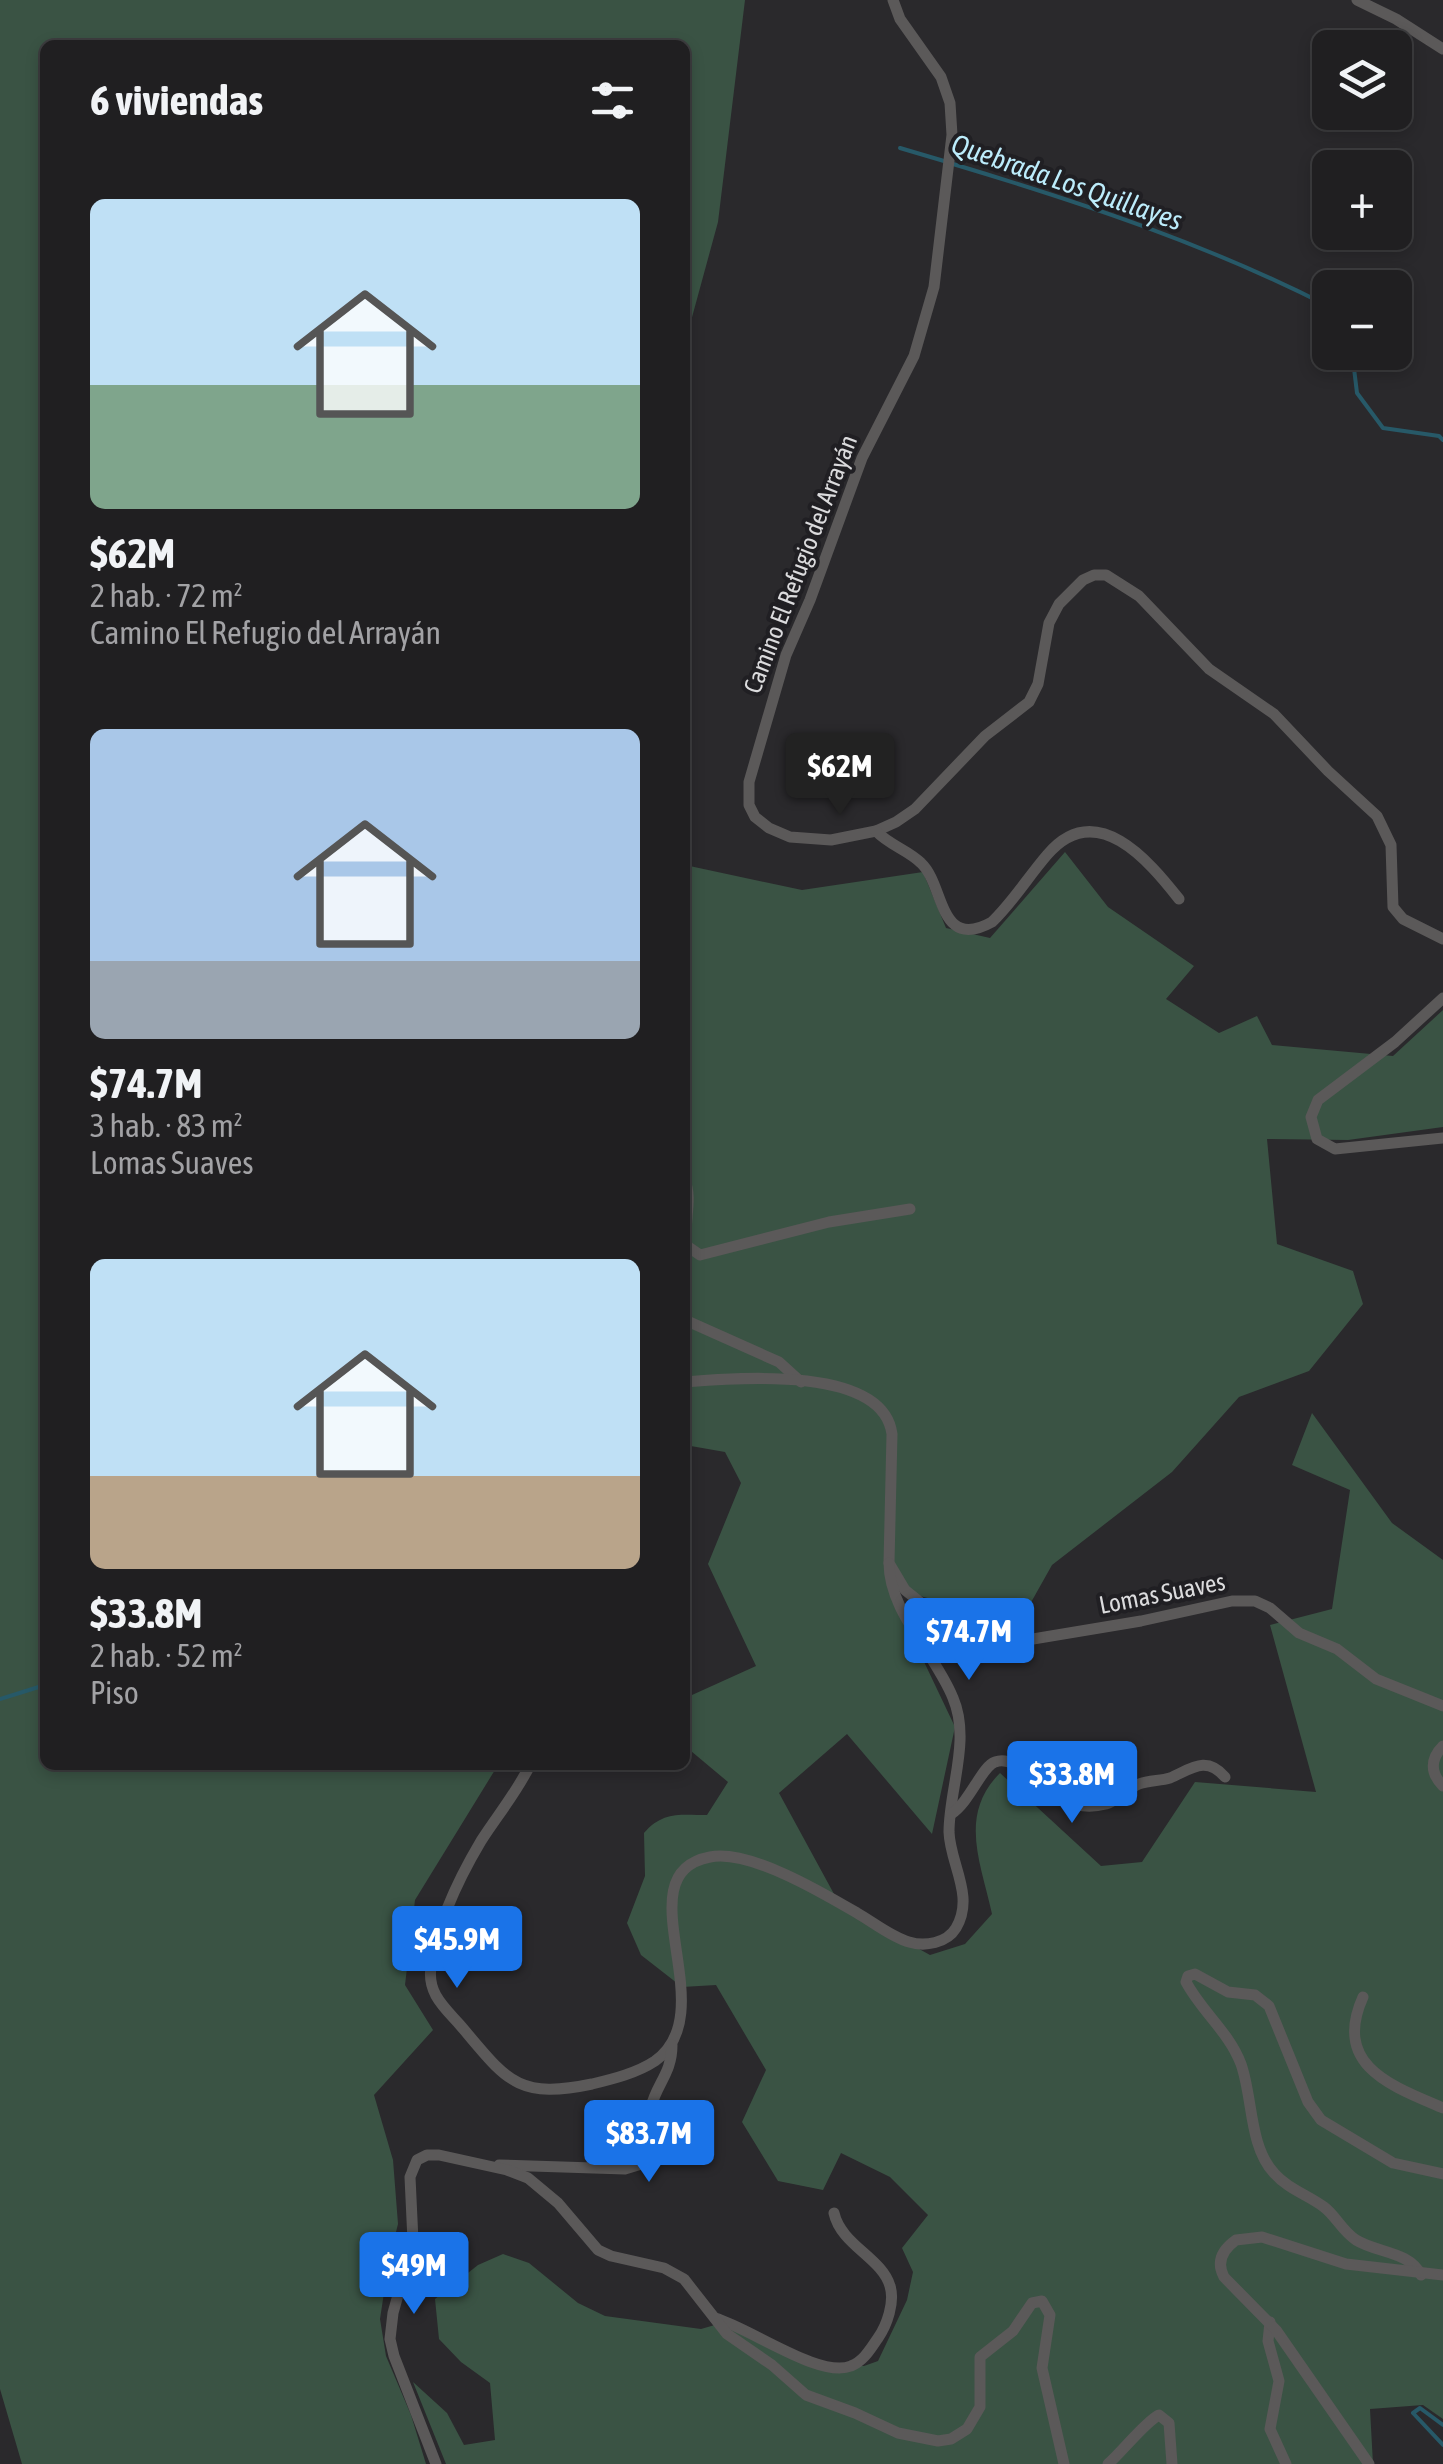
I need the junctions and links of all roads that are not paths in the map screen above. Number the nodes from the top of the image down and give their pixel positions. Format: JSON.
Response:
{"nodes":[{"id":1,"x":892,"y":0,"type":"edge"},
{"id":2,"x":1358,"y":0,"type":"edge"},
{"id":3,"x":1443,"y":49,"type":"edge"},
{"id":4,"x":876,"y":831,"type":"junction"},
{"id":5,"x":1179,"y":899,"type":"dead end"},
{"id":6,"x":1443,"y":939,"type":"edge"},
{"id":7,"x":1443,"y":998,"type":"edge"},
{"id":8,"x":1443,"y":1138,"type":"edge"},
{"id":9,"x":910,"y":1208,"type":"dead end"},
{"id":10,"x":690,"y":1248,"type":"edge"},
{"id":11,"x":690,"y":1322,"type":"edge"},
{"id":12,"x":690,"y":1382,"type":"edge"},
{"id":13,"x":800,"y":1382,"type":"junction"},
{"id":14,"x":889,"y":1562,"type":"junction"},
{"id":15,"x":1443,"y":1706,"type":"edge"},
{"id":16,"x":1443,"y":1746,"type":"edge"},
{"id":17,"x":527,"y":1770,"type":"edge"},
{"id":18,"x":1224,"y":1777,"type":"dead end"},
{"id":19,"x":1443,"y":1786,"type":"edge"},
{"id":20,"x":951,"y":1814,"type":"junction"},
{"id":21,"x":1362,"y":1997,"type":"dead end"},
{"id":22,"x":672,"y":2045,"type":"junction"},
{"id":23,"x":1443,"y":2108,"type":"edge"},
{"id":24,"x":491,"y":2166,"type":"junction"},
{"id":25,"x":1443,"y":2174,"type":"edge"},
{"id":26,"x":834,"y":2213,"type":"dead end"},
{"id":27,"x":1421,"y":2274,"type":"junction"},
{"id":28,"x":1443,"y":2275,"type":"edge"},
{"id":29,"x":714,"y":2318,"type":"junction"},
{"id":30,"x":1270,"y":2322,"type":"junction"},
{"id":31,"x":436,"y":2464,"type":"edge"},
{"id":32,"x":1064,"y":2464,"type":"edge"},
{"id":33,"x":1108,"y":2464,"type":"edge"},
{"id":34,"x":1172,"y":2464,"type":"edge"},
{"id":35,"x":1286,"y":2464,"type":"edge"},
{"id":36,"x":1369,"y":2464,"type":"edge"}],
"edges":[{"from":1,"to":4,"type":"street","name":"Camino El Refugio del Arrayán"},
{"from":2,"to":3,"type":"street"},
{"from":4,"to":5,"type":"street"},
{"from":4,"to":6,"type":"street","name":"Camino El Refugio del Arrayán"},
{"from":7,"to":8,"type":"street"},
{"from":9,"to":10,"type":"street"},
{"from":11,"to":13,"type":"street"},
{"from":12,"to":13,"type":"street"},
{"from":13,"to":14,"type":"street"},
{"from":14,"to":15,"type":"street","name":"Lomas Suaves"},
{"from":14,"to":20,"type":"street"},
{"from":16,"to":19,"type":"street"},
{"from":17,"to":22,"type":"street"},
{"from":18,"to":20,"type":"street"},
{"from":20,"to":22,"type":"street"},
{"from":21,"to":23,"type":"street"},
{"from":22,"to":24,"type":"street"},
{"from":24,"to":29,"type":"street"},
{"from":24,"to":31,"type":"street"},
{"from":25,"to":27,"type":"street"},
{"from":26,"to":29,"type":"street"},
{"from":27,"to":28,"type":"street"},
{"from":27,"to":30,"type":"street"},
{"from":29,"to":32,"type":"street"},
{"from":30,"to":35,"type":"street"},
{"from":30,"to":36,"type":"street"},
{"from":33,"to":34,"type":"street"}]}
